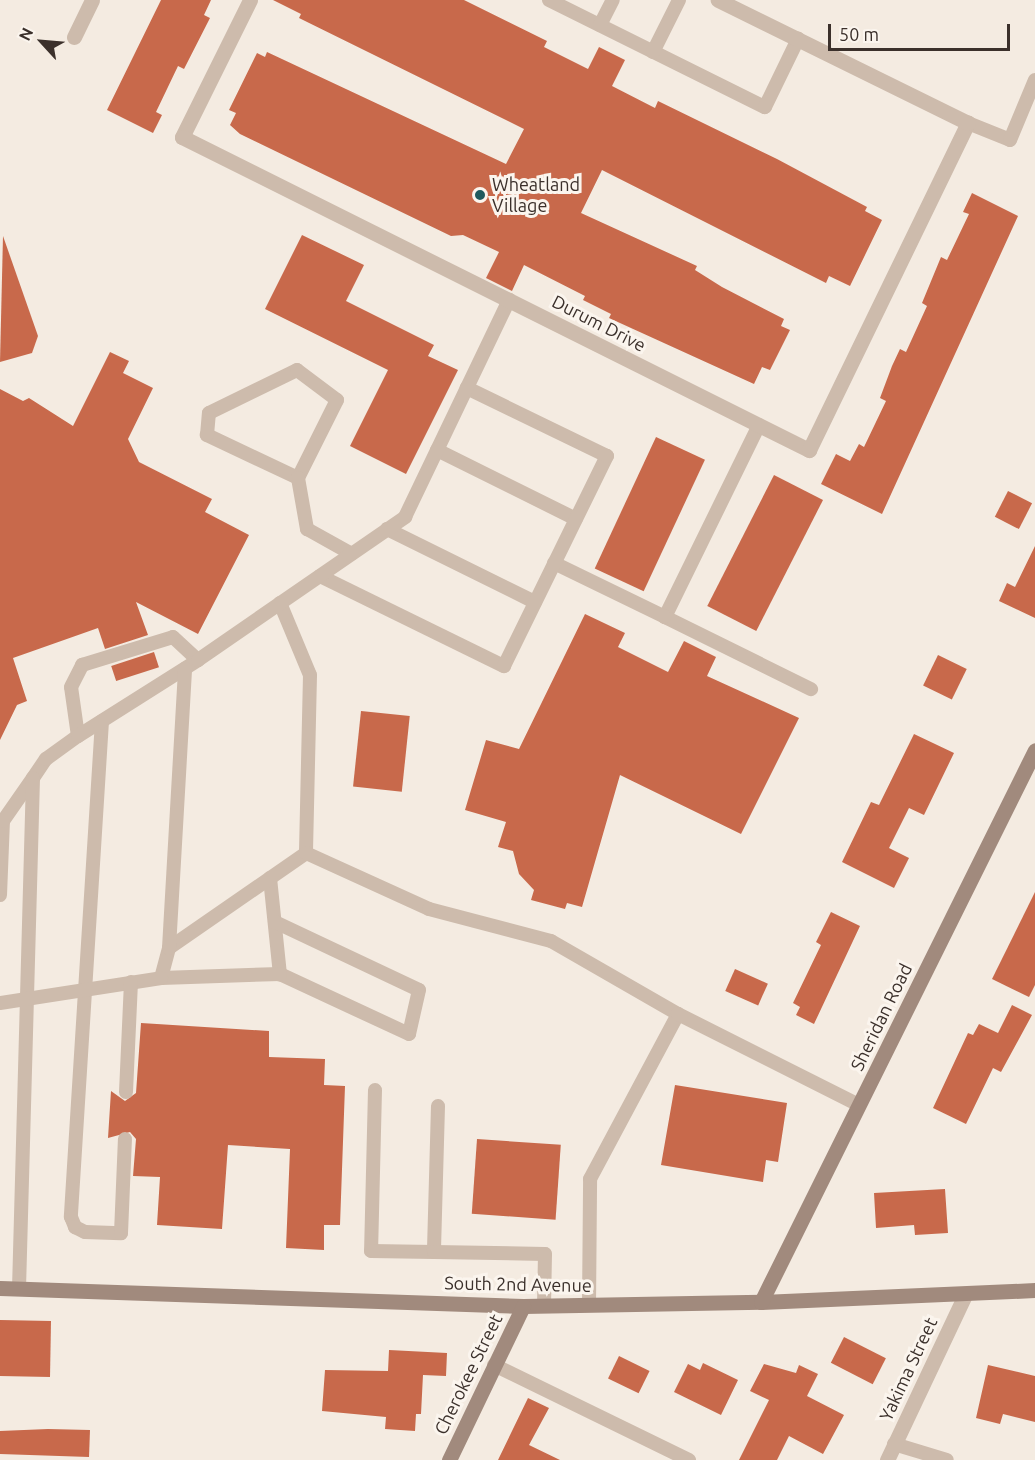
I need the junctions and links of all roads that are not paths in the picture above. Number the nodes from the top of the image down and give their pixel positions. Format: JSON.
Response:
{"nodes":[{"id":1,"x":92,"y":0,"type":"edge"},
{"id":2,"x":250,"y":0,"type":"edge"},
{"id":3,"x":549,"y":0,"type":"edge"},
{"id":4,"x":613,"y":0,"type":"edge"},
{"id":5,"x":679,"y":0,"type":"edge"},
{"id":6,"x":718,"y":0,"type":"edge"},
{"id":7,"x":600,"y":25,"type":"junction"},
{"id":8,"x":74,"y":37,"type":"dead end"},
{"id":9,"x":798,"y":39,"type":"junction"},
{"id":10,"x":653,"y":52,"type":"junction"},
{"id":11,"x":1035,"y":80,"type":"edge"},
{"id":12,"x":968,"y":123,"type":"junction"},
{"id":13,"x":509,"y":300,"type":"junction"},
{"id":14,"x":467,"y":388,"type":"junction"},
{"id":15,"x":759,"y":425,"type":"junction"},
{"id":16,"x":437,"y":450,"type":"junction"},
{"id":17,"x":298,"y":478,"type":"junction"},
{"id":18,"x":576,"y":519,"type":"junction"},
{"id":19,"x":387,"y":529,"type":"junction"},
{"id":20,"x":352,"y":554,"type":"junction"},
{"id":21,"x":554,"y":563,"type":"junction"},
{"id":22,"x":320,"y":576,"type":"junction"},
{"id":23,"x":536,"y":602,"type":"junction"},
{"id":24,"x":280,"y":603,"type":"junction"},
{"id":25,"x":665,"y":617,"type":"junction"},
{"id":26,"x":198,"y":660,"type":"junction"},
{"id":27,"x":185,"y":668,"type":"junction"},
{"id":28,"x":811,"y":688,"type":"dead end"},
{"id":29,"x":102,"y":721,"type":"junction"},
{"id":30,"x":78,"y":736,"type":"junction"},
{"id":31,"x":1035,"y":750,"type":"edge"},
{"id":32,"x":33,"y":778,"type":"junction"},
{"id":33,"x":6,"y":807,"type":"edge"},
{"id":34,"x":306,"y":853,"type":"junction"},
{"id":35,"x":270,"y":878,"type":"junction"},
{"id":36,"x":0,"y":895,"type":"edge"},
{"id":37,"x":274,"y":922,"type":"junction"},
{"id":38,"x":169,"y":948,"type":"junction"},
{"id":39,"x":280,"y":974,"type":"junction"},
{"id":40,"x":161,"y":978,"type":"junction"},
{"id":41,"x":131,"y":982,"type":"junction"},
{"id":42,"x":86,"y":989,"type":"junction"},
{"id":43,"x":27,"y":1001,"type":"junction"},
{"id":44,"x":0,"y":1003,"type":"edge"},
{"id":45,"x":678,"y":1014,"type":"junction"},
{"id":46,"x":375,"y":1090,"type":"dead end"},
{"id":47,"x":126,"y":1092,"type":"dead end"},
{"id":48,"x":859,"y":1105,"type":"junction"},
{"id":49,"x":438,"y":1106,"type":"dead end"},
{"id":50,"x":124,"y":1139,"type":"dead end"},
{"id":51,"x":434,"y":1252,"type":"junction"},
{"id":52,"x":0,"y":1288,"type":"edge"},
{"id":53,"x":19,"y":1289,"type":"junction"},
{"id":54,"x":1035,"y":1290,"type":"edge"},
{"id":55,"x":965,"y":1295,"type":"junction"},
{"id":56,"x":761,"y":1302,"type":"junction"},
{"id":57,"x":544,"y":1305,"type":"junction"},
{"id":58,"x":589,"y":1305,"type":"junction"},
{"id":59,"x":523,"y":1306,"type":"junction"},
{"id":60,"x":494,"y":1365,"type":"junction"},
{"id":61,"x":894,"y":1444,"type":"junction"},
{"id":62,"x":449,"y":1460,"type":"edge"},
{"id":63,"x":689,"y":1460,"type":"edge"},
{"id":64,"x":887,"y":1460,"type":"edge"},
{"id":65,"x":946,"y":1460,"type":"edge"}],
"edges":[{"from":1,"to":8,"type":"street"},
{"from":2,"to":13,"type":"street","name":"Durum Drive"},
{"from":3,"to":7,"type":"lane"},
{"from":4,"to":7,"type":"lane"},
{"from":5,"to":10,"type":"lane"},
{"from":6,"to":9,"type":"street"},
{"from":7,"to":10,"type":"lane"},
{"from":9,"to":10,"type":"lane"},
{"from":9,"to":12,"type":"street"},
{"from":11,"to":12,"type":"lane"},
{"from":12,"to":15,"type":"street","name":"Durum Drive"},
{"from":13,"to":14,"type":"lane"},
{"from":13,"to":15,"type":"street","name":"Durum Drive"},
{"from":14,"to":16,"type":"lane"},
{"from":14,"to":18,"type":"lane"},
{"from":15,"to":25,"type":"lane"},
{"from":16,"to":18,"type":"lane"},
{"from":16,"to":19,"type":"lane"},
{"from":17,"to":17,"type":"lane"},
{"from":17,"to":20,"type":"lane"},
{"from":18,"to":21,"type":"lane"},
{"from":19,"to":20,"type":"lane"},
{"from":19,"to":23,"type":"lane"},
{"from":20,"to":22,"type":"lane"},
{"from":21,"to":23,"type":"lane"},
{"from":21,"to":25,"type":"lane"},
{"from":22,"to":23,"type":"lane"},
{"from":22,"to":24,"type":"lane"},
{"from":24,"to":26,"type":"lane"},
{"from":24,"to":34,"type":"lane"},
{"from":25,"to":28,"type":"lane"},
{"from":26,"to":27,"type":"lane"},
{"from":26,"to":30,"type":"lane"},
{"from":27,"to":29,"type":"lane"},
{"from":27,"to":38,"type":"lane"},
{"from":29,"to":30,"type":"lane"},
{"from":29,"to":42,"type":"lane"},
{"from":30,"to":32,"type":"lane"},
{"from":31,"to":48,"type":"main road","name":"Sheridan Road"},
{"from":32,"to":33,"type":"lane"},
{"from":32,"to":43,"type":"lane"},
{"from":33,"to":36,"type":"lane"},
{"from":34,"to":35,"type":"lane"},
{"from":34,"to":45,"type":"lane"},
{"from":35,"to":37,"type":"lane"},
{"from":35,"to":38,"type":"lane"},
{"from":37,"to":39,"type":"lane"},
{"from":37,"to":39,"type":"lane"},
{"from":38,"to":40,"type":"lane"},
{"from":39,"to":40,"type":"lane"},
{"from":40,"to":41,"type":"lane"},
{"from":41,"to":42,"type":"lane"},
{"from":41,"to":47,"type":"lane"},
{"from":42,"to":43,"type":"lane"},
{"from":42,"to":50,"type":"lane"},
{"from":43,"to":44,"type":"lane"},
{"from":43,"to":53,"type":"lane"},
{"from":45,"to":48,"type":"lane"},
{"from":45,"to":58,"type":"lane"},
{"from":46,"to":51,"type":"lane"},
{"from":48,"to":56,"type":"main road","name":"Sheridan Road"},
{"from":49,"to":51,"type":"lane"},
{"from":51,"to":57,"type":"lane"},
{"from":52,"to":53,"type":"main road","name":"South 2nd Avenue"},
{"from":53,"to":59,"type":"main road","name":"South 2nd Avenue"},
{"from":54,"to":55,"type":"main road","name":"South 2nd Avenue"},
{"from":55,"to":56,"type":"main road","name":"South 2nd Avenue"},
{"from":55,"to":61,"type":"street","name":"Yakima Street"},
{"from":56,"to":58,"type":"main road","name":"South 2nd Avenue"},
{"from":57,"to":58,"type":"main road","name":"South 2nd Avenue"},
{"from":57,"to":59,"type":"main road","name":"South 2nd Avenue"},
{"from":59,"to":60,"type":"main road","name":"Cherokee Street"},
{"from":60,"to":62,"type":"main road","name":"Cherokee Street"},
{"from":60,"to":63,"type":"lane"},
{"from":61,"to":64,"type":"street","name":"Yakima Street"},
{"from":61,"to":65,"type":"lane"}]}
